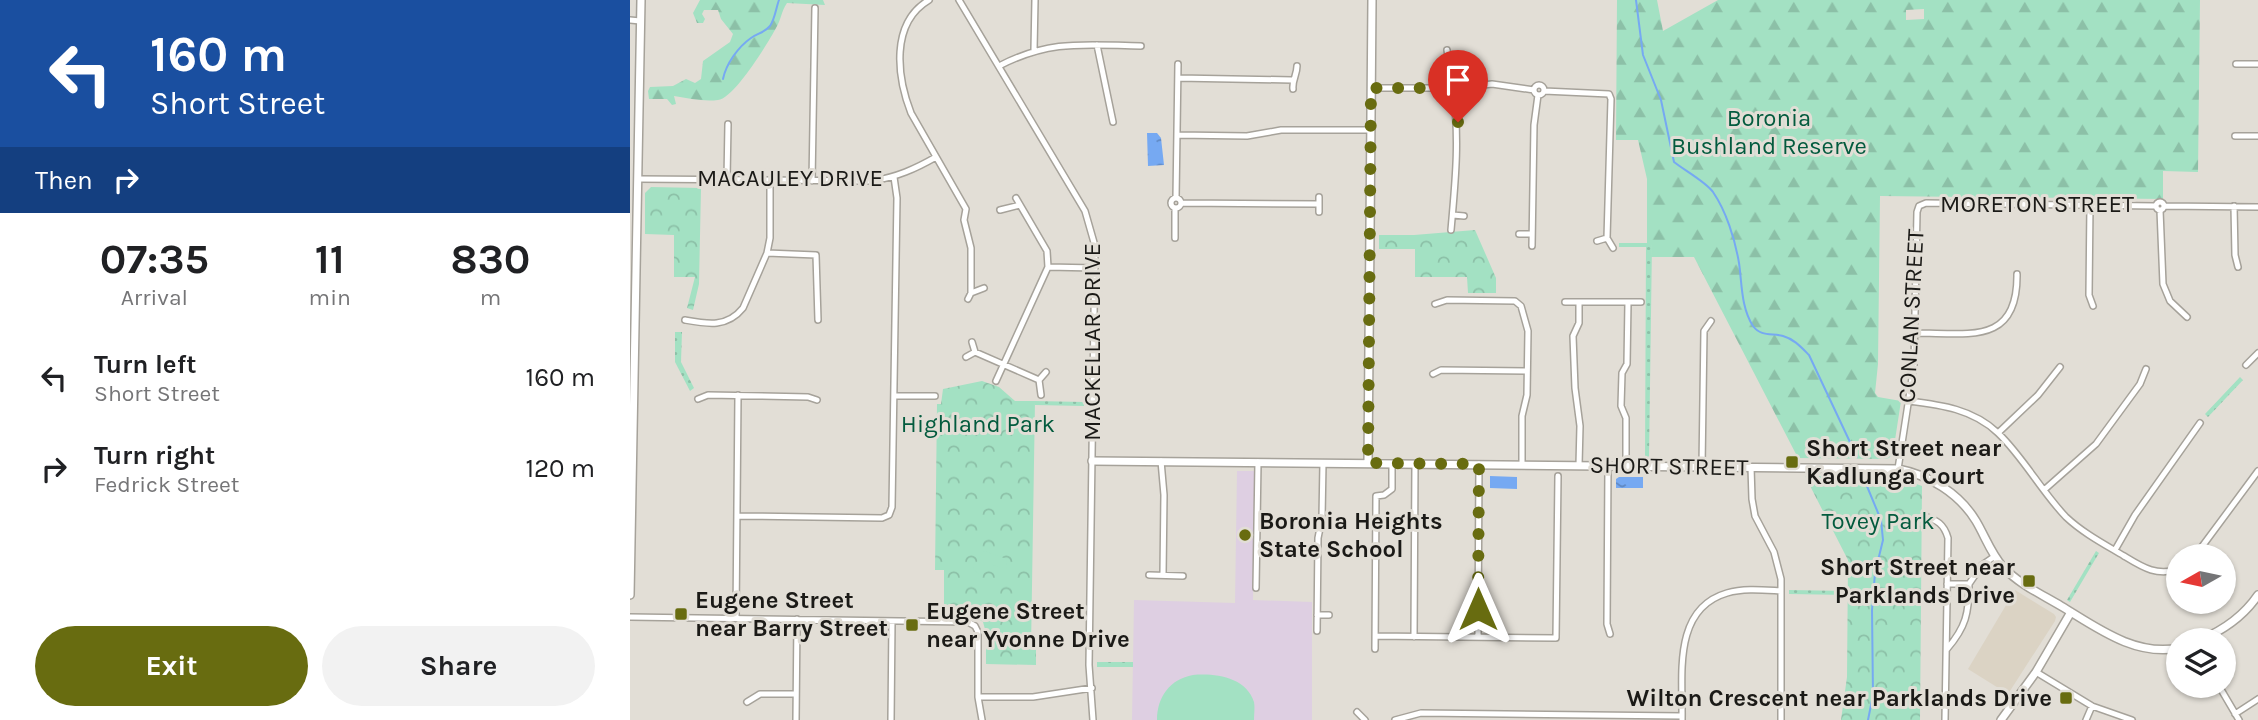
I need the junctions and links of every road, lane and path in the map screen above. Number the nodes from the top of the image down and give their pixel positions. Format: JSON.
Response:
{"nodes":[{"id":1,"x":641,"y":0,"type":"edge"},
{"id":2,"x":648,"y":0,"type":"edge"},
{"id":3,"x":929,"y":0,"type":"edge"},
{"id":4,"x":960,"y":0,"type":"edge"},
{"id":5,"x":1035,"y":0,"type":"edge"},
{"id":6,"x":1372,"y":0,"type":"edge"},
{"id":7,"x":815,"y":8,"type":"dead end"},
{"id":8,"x":641,"y":11,"type":"junction"},
{"id":9,"x":630,"y":20,"type":"edge"},
{"id":10,"x":640,"y":21,"type":"junction"},
{"id":11,"x":1097,"y":46,"type":"junction"},
{"id":12,"x":1141,"y":46,"type":"dead end"},
{"id":13,"x":1034,"y":50,"type":"junction"},
{"id":14,"x":1447,"y":50,"type":"dead end"},
{"id":15,"x":1178,"y":64,"type":"dead end"},
{"id":16,"x":2236,"y":64,"type":"dead end"},
{"id":17,"x":2258,"y":64,"type":"edge"},
{"id":18,"x":999,"y":66,"type":"junction"},
{"id":19,"x":1297,"y":66,"type":"dead end"},
{"id":20,"x":1178,"y":78,"type":"junction"},
{"id":21,"x":1292,"y":80,"type":"junction"},
{"id":22,"x":1371,"y":88,"type":"junction"},
{"id":23,"x":1453,"y":88,"type":"junction"},
{"id":24,"x":1293,"y":89,"type":"dead end"},
{"id":25,"x":1536,"y":92,"type":"junction"},
{"id":26,"x":630,"y":110,"type":"edge"},
{"id":27,"x":639,"y":110,"type":"junction"},
{"id":28,"x":1113,"y":122,"type":"dead end"},
{"id":29,"x":728,"y":124,"type":"dead end"},
{"id":30,"x":1371,"y":130,"type":"junction"},
{"id":31,"x":1177,"y":135,"type":"junction"},
{"id":32,"x":2235,"y":136,"type":"dead end"},
{"id":33,"x":2258,"y":136,"type":"edge"},
{"id":34,"x":936,"y":157,"type":"junction"},
{"id":35,"x":894,"y":177,"type":"junction"},
{"id":36,"x":639,"y":179,"type":"junction"},
{"id":37,"x":727,"y":179,"type":"junction"},
{"id":38,"x":770,"y":180,"type":"junction"},
{"id":39,"x":812,"y":181,"type":"junction"},
{"id":40,"x":1016,"y":198,"type":"dead end"},
{"id":41,"x":1178,"y":201,"type":"junction"},
{"id":42,"x":1020,"y":205,"type":"junction"},
{"id":43,"x":2090,"y":205,"type":"junction"},
{"id":44,"x":1919,"y":206,"type":"joint"},
{"id":45,"x":2234,"y":206,"type":"junction"},
{"id":46,"x":2258,"y":206,"type":"edge"},
{"id":47,"x":2160,"y":208,"type":"junction"},
{"id":48,"x":1000,"y":210,"type":"dead end"},
{"id":49,"x":1319,"y":212,"type":"dead end"},
{"id":50,"x":1452,"y":215,"type":"junction"},
{"id":51,"x":1464,"y":216,"type":"dead end"},
{"id":52,"x":1451,"y":230,"type":"dead end"},
{"id":53,"x":1519,"y":234,"type":"dead end"},
{"id":54,"x":1531,"y":234,"type":"junction"},
{"id":55,"x":1175,"y":238,"type":"dead end"},
{"id":56,"x":1607,"y":238,"type":"junction"},
{"id":57,"x":1597,"y":242,"type":"dead end"},
{"id":58,"x":1532,"y":246,"type":"dead end"},
{"id":59,"x":1613,"y":248,"type":"dead end"},
{"id":60,"x":767,"y":253,"type":"junction"},
{"id":61,"x":1048,"y":267,"type":"junction"},
{"id":62,"x":2238,"y":267,"type":"dead end"},
{"id":63,"x":1095,"y":268,"type":"junction"},
{"id":64,"x":2017,"y":274,"type":"dead end"},
{"id":65,"x":984,"y":288,"type":"dead end"},
{"id":66,"x":1565,"y":302,"type":"dead end"},
{"id":67,"x":1579,"y":302,"type":"junction"},
{"id":68,"x":1629,"y":302,"type":"junction"},
{"id":69,"x":1641,"y":302,"type":"dead end"},
{"id":70,"x":1435,"y":304,"type":"dead end"},
{"id":71,"x":2093,"y":306,"type":"dead end"},
{"id":72,"x":2187,"y":317,"type":"dead end"},
{"id":73,"x":685,"y":320,"type":"dead end"},
{"id":74,"x":818,"y":320,"type":"dead end"},
{"id":75,"x":1711,"y":321,"type":"dead end"},
{"id":76,"x":1915,"y":332,"type":"junction"},
{"id":77,"x":972,"y":342,"type":"dead end"},
{"id":78,"x":975,"y":352,"type":"junction"},
{"id":79,"x":2258,"y":353,"type":"edge"},
{"id":80,"x":966,"y":357,"type":"dead end"},
{"id":81,"x":1003,"y":365,"type":"junction"},
{"id":82,"x":2246,"y":365,"type":"dead end"},
{"id":83,"x":2060,"y":366,"type":"dead end"},
{"id":84,"x":2146,"y":369,"type":"dead end"},
{"id":85,"x":1527,"y":370,"type":"junction"},
{"id":86,"x":1046,"y":372,"type":"dead end"},
{"id":87,"x":1433,"y":374,"type":"dead end"},
{"id":88,"x":1039,"y":380,"type":"junction"},
{"id":89,"x":996,"y":381,"type":"dead end"},
{"id":90,"x":632,"y":393,"type":"edge"},
{"id":91,"x":738,"y":395,"type":"junction"},
{"id":92,"x":1041,"y":395,"type":"dead end"},
{"id":93,"x":895,"y":396,"type":"junction"},
{"id":94,"x":935,"y":397,"type":"dead end"},
{"id":95,"x":698,"y":399,"type":"dead end"},
{"id":96,"x":817,"y":400,"type":"dead end"},
{"id":97,"x":1909,"y":401,"type":"junction"},
{"id":98,"x":2200,"y":424,"type":"dead end"},
{"id":99,"x":1998,"y":433,"type":"junction"},
{"id":100,"x":1092,"y":461,"type":"junction"},
{"id":101,"x":1161,"y":461,"type":"junction"},
{"id":102,"x":1258,"y":462,"type":"junction"},
{"id":103,"x":1323,"y":463,"type":"junction"},
{"id":104,"x":1368,"y":463,"type":"junction"},
{"id":105,"x":1392,"y":464,"type":"junction"},
{"id":106,"x":1415,"y":464,"type":"junction"},
{"id":107,"x":1479,"y":464,"type":"junction"},
{"id":108,"x":1522,"y":464,"type":"junction"},
{"id":109,"x":1580,"y":465,"type":"junction"},
{"id":110,"x":1608,"y":466,"type":"junction"},
{"id":111,"x":1626,"y":466,"type":"junction"},
{"id":112,"x":1702,"y":466,"type":"junction"},
{"id":113,"x":1751,"y":467,"type":"junction"},
{"id":114,"x":1898,"y":468,"type":"junction"},
{"id":115,"x":2258,"y":471,"type":"edge"},
{"id":116,"x":1558,"y":476,"type":"dead end"},
{"id":117,"x":2044,"y":490,"type":"junction"},
{"id":118,"x":738,"y":516,"type":"junction"},
{"id":119,"x":1924,"y":516,"type":"dead end"},
{"id":120,"x":2204,"y":544,"type":"edge"},
{"id":121,"x":2115,"y":550,"type":"junction"},
{"id":122,"x":1995,"y":556,"type":"junction"},
{"id":123,"x":2166,"y":571,"type":"edge"},
{"id":124,"x":1149,"y":575,"type":"dead end"},
{"id":125,"x":1163,"y":575,"type":"junction"},
{"id":126,"x":1183,"y":576,"type":"dead end"},
{"id":127,"x":1947,"y":584,"type":"junction"},
{"id":128,"x":1969,"y":584,"type":"junction"},
{"id":129,"x":1256,"y":588,"type":"dead end"},
{"id":130,"x":1781,"y":591,"type":"junction"},
{"id":131,"x":630,"y":595,"type":"edge"},
{"id":132,"x":2258,"y":595,"type":"edge"},
{"id":133,"x":2071,"y":612,"type":"junction"},
{"id":134,"x":1317,"y":615,"type":"junction"},
{"id":135,"x":1329,"y":615,"type":"dead end"},
{"id":136,"x":630,"y":617,"type":"edge"},
{"id":137,"x":736,"y":618,"type":"junction"},
{"id":138,"x":797,"y":619,"type":"junction"},
{"id":139,"x":892,"y":621,"type":"junction"},
{"id":140,"x":2223,"y":628,"type":"edge"},
{"id":141,"x":1317,"y":631,"type":"dead end"},
{"id":142,"x":1610,"y":634,"type":"dead end"},
{"id":143,"x":1375,"y":636,"type":"junction"},
{"id":144,"x":1415,"y":637,"type":"junction"},
{"id":145,"x":1478,"y":637,"type":"junction"},
{"id":146,"x":1375,"y":649,"type":"dead end"},
{"id":147,"x":1947,"y":649,"type":"junction"},
{"id":148,"x":2166,"y":650,"type":"edge"},
{"id":149,"x":2036,"y":672,"type":"junction"},
{"id":150,"x":1092,"y":688,"type":"junction"},
{"id":151,"x":796,"y":694,"type":"junction"},
{"id":152,"x":978,"y":697,"type":"junction"},
{"id":153,"x":2226,"y":698,"type":"edge"},
{"id":154,"x":2258,"y":699,"type":"edge"},
{"id":155,"x":747,"y":702,"type":"dead end"},
{"id":156,"x":2092,"y":706,"type":"junction"},
{"id":157,"x":1357,"y":712,"type":"dead end"},
{"id":158,"x":2235,"y":714,"type":"junction"},
{"id":159,"x":1508,"y":717,"type":"edge"},
{"id":160,"x":1682,"y":718,"type":"edge"},
{"id":161,"x":796,"y":720,"type":"edge"},
{"id":162,"x":891,"y":720,"type":"edge"},
{"id":163,"x":982,"y":720,"type":"edge"},
{"id":164,"x":1093,"y":720,"type":"edge"},
{"id":165,"x":1365,"y":720,"type":"edge"},
{"id":166,"x":1395,"y":720,"type":"edge"},
{"id":167,"x":1781,"y":720,"type":"edge"},
{"id":168,"x":1945,"y":720,"type":"edge"},
{"id":169,"x":2001,"y":720,"type":"edge"},
{"id":170,"x":2086,"y":720,"type":"edge"},
{"id":171,"x":2132,"y":720,"type":"edge"},
{"id":172,"x":2239,"y":720,"type":"edge"}],
"edges":[{"from":1,"to":8,"type":"street"},
{"from":2,"to":8,"type":"street"},
{"from":3,"to":34,"type":"street"},
{"from":4,"to":18,"type":"street","name":"MACKELLAR DRIVE"},
{"from":5,"to":13,"type":"street"},
{"from":6,"to":22,"type":"street"},
{"from":7,"to":39,"type":"street"},
{"from":8,"to":10,"type":"street"},
{"from":9,"to":10,"type":"street"},
{"from":10,"to":27,"type":"street"},
{"from":11,"to":12,"type":"street"},
{"from":11,"to":13,"type":"street"},
{"from":11,"to":28,"type":"street"},
{"from":13,"to":18,"type":"street"},
{"from":14,"to":23,"type":"street"},
{"from":15,"to":20,"type":"street"},
{"from":16,"to":17,"type":"street"},
{"from":18,"to":63,"type":"street","name":"MACKELLAR DRIVE"},
{"from":19,"to":21,"type":"street"},
{"from":20,"to":21,"type":"street"},
{"from":20,"to":31,"type":"street"},
{"from":21,"to":24,"type":"street"},
{"from":22,"to":23,"type":"street"},
{"from":22,"to":30,"type":"street"},
{"from":23,"to":25,"type":"street"},
{"from":23,"to":50,"type":"street"},
{"from":25,"to":54,"type":"street"},
{"from":25,"to":56,"type":"street"},
{"from":26,"to":27,"type":"street"},
{"from":27,"to":36,"type":"street"},
{"from":29,"to":37,"type":"street"},
{"from":30,"to":31,"type":"street"},
{"from":30,"to":104,"type":"street"},
{"from":31,"to":41,"type":"street"},
{"from":32,"to":33,"type":"street"},
{"from":34,"to":35,"type":"street","name":"MACAULEY DRIVE"},
{"from":34,"to":65,"type":"street"},
{"from":35,"to":39,"type":"street","name":"MACAULEY DRIVE"},
{"from":35,"to":93,"type":"street"},
{"from":36,"to":37,"type":"street","name":"MACAULEY DRIVE"},
{"from":36,"to":90,"type":"street"},
{"from":37,"to":38,"type":"street","name":"MACAULEY DRIVE"},
{"from":38,"to":39,"type":"street","name":"MACAULEY DRIVE"},
{"from":38,"to":60,"type":"street"},
{"from":40,"to":42,"type":"street"},
{"from":41,"to":49,"type":"street"},
{"from":41,"to":55,"type":"street"},
{"from":42,"to":48,"type":"street"},
{"from":42,"to":61,"type":"street"},
{"from":43,"to":44,"type":"street","name":"MORETON STREET"},
{"from":43,"to":47,"type":"street","name":"MORETON STREET"},
{"from":43,"to":71,"type":"street"},
{"from":44,"to":76,"type":"street","name":"CONLAN STREET"},
{"from":45,"to":46,"type":"street","name":"MORETON STREET"},
{"from":45,"to":47,"type":"street","name":"MORETON STREET"},
{"from":45,"to":62,"type":"street"},
{"from":47,"to":72,"type":"street"},
{"from":50,"to":51,"type":"street"},
{"from":50,"to":52,"type":"street"},
{"from":53,"to":54,"type":"street"},
{"from":54,"to":58,"type":"street"},
{"from":56,"to":57,"type":"street"},
{"from":56,"to":59,"type":"street"},
{"from":60,"to":73,"type":"street"},
{"from":60,"to":74,"type":"street"},
{"from":61,"to":63,"type":"street"},
{"from":61,"to":81,"type":"street"},
{"from":63,"to":100,"type":"street","name":"MACKELLAR DRIVE"},
{"from":64,"to":76,"type":"street"},
{"from":66,"to":67,"type":"street"},
{"from":67,"to":68,"type":"street"},
{"from":67,"to":109,"type":"street"},
{"from":68,"to":69,"type":"street"},
{"from":68,"to":111,"type":"street"},
{"from":70,"to":85,"type":"street"},
{"from":75,"to":112,"type":"street"},
{"from":76,"to":97,"type":"street","name":"CONLAN STREET"},
{"from":77,"to":78,"type":"street"},
{"from":78,"to":80,"type":"street"},
{"from":78,"to":81,"type":"street"},
{"from":79,"to":82,"type":"street"},
{"from":81,"to":88,"type":"street"},
{"from":81,"to":89,"type":"street"},
{"from":83,"to":99,"type":"street"},
{"from":84,"to":117,"type":"street"},
{"from":85,"to":87,"type":"street"},
{"from":85,"to":108,"type":"street"},
{"from":86,"to":88,"type":"street"},
{"from":88,"to":92,"type":"street"},
{"from":90,"to":131,"type":"street"},
{"from":91,"to":95,"type":"street"},
{"from":91,"to":96,"type":"street"},
{"from":91,"to":118,"type":"street"},
{"from":93,"to":94,"type":"street"},
{"from":93,"to":118,"type":"street"},
{"from":97,"to":99,"type":"street"},
{"from":97,"to":114,"type":"street","name":"CONLAN STREET"},
{"from":98,"to":121,"type":"street"},
{"from":99,"to":117,"type":"street"},
{"from":100,"to":101,"type":"street","name":"SHORT STREET"},
{"from":100,"to":150,"type":"street","name":"MACKELLAR DRIVE"},
{"from":101,"to":102,"type":"street","name":"SHORT STREET"},
{"from":101,"to":125,"type":"street"},
{"from":102,"to":103,"type":"street","name":"SHORT STREET"},
{"from":102,"to":129,"type":"street"},
{"from":103,"to":104,"type":"street","name":"SHORT STREET"},
{"from":103,"to":134,"type":"street"},
{"from":104,"to":105,"type":"street","name":"SHORT STREET"},
{"from":105,"to":106,"type":"street","name":"SHORT STREET"},
{"from":105,"to":143,"type":"street"},
{"from":106,"to":107,"type":"street","name":"SHORT STREET"},
{"from":106,"to":144,"type":"street"},
{"from":107,"to":108,"type":"street","name":"SHORT STREET"},
{"from":107,"to":145,"type":"street"},
{"from":108,"to":109,"type":"street","name":"SHORT STREET"},
{"from":109,"to":110,"type":"street","name":"SHORT STREET"},
{"from":110,"to":111,"type":"street","name":"SHORT STREET"},
{"from":110,"to":142,"type":"street"},
{"from":111,"to":112,"type":"street","name":"SHORT STREET"},
{"from":112,"to":113,"type":"street","name":"SHORT STREET"},
{"from":113,"to":114,"type":"street","name":"SHORT STREET"},
{"from":113,"to":130,"type":"street"},
{"from":114,"to":122,"type":"street","name":"SHORT STREET"},
{"from":115,"to":120,"type":"street"},
{"from":116,"to":145,"type":"street"},
{"from":117,"to":121,"type":"street"},
{"from":118,"to":137,"type":"street"},
{"from":119,"to":127,"type":"street"},
{"from":121,"to":123,"type":"street"},
{"from":122,"to":128,"type":"street"},
{"from":122,"to":133,"type":"street","name":"SHORT STREET"},
{"from":124,"to":125,"type":"street"},
{"from":125,"to":126,"type":"street"},
{"from":127,"to":128,"type":"street"},
{"from":127,"to":147,"type":"street"},
{"from":128,"to":147,"type":"street"},
{"from":130,"to":160,"type":"street"},
{"from":130,"to":167,"type":"street"},
{"from":132,"to":140,"type":"street"},
{"from":133,"to":148,"type":"street","name":"SHORT STREET"},
{"from":133,"to":149,"type":"street"},
{"from":134,"to":135,"type":"street"},
{"from":134,"to":141,"type":"street"},
{"from":136,"to":137,"type":"street"},
{"from":137,"to":138,"type":"street"},
{"from":138,"to":139,"type":"street"},
{"from":138,"to":151,"type":"street"},
{"from":139,"to":152,"type":"street"},
{"from":139,"to":162,"type":"street"},
{"from":143,"to":144,"type":"street"},
{"from":143,"to":146,"type":"street"},
{"from":144,"to":145,"type":"street"},
{"from":147,"to":168,"type":"street"},
{"from":149,"to":156,"type":"street"},
{"from":149,"to":169,"type":"street"},
{"from":150,"to":152,"type":"street"},
{"from":150,"to":164,"type":"street","name":"MACKELLAR DRIVE"},
{"from":151,"to":155,"type":"street"},
{"from":151,"to":161,"type":"street"},
{"from":152,"to":163,"type":"street"},
{"from":153,"to":158,"type":"street"},
{"from":154,"to":158,"type":"street"},
{"from":156,"to":170,"type":"street"},
{"from":156,"to":171,"type":"street"},
{"from":157,"to":165,"type":"street"},
{"from":158,"to":172,"type":"street"},
{"from":159,"to":160,"type":"street"},
{"from":159,"to":166,"type":"street"}]}
